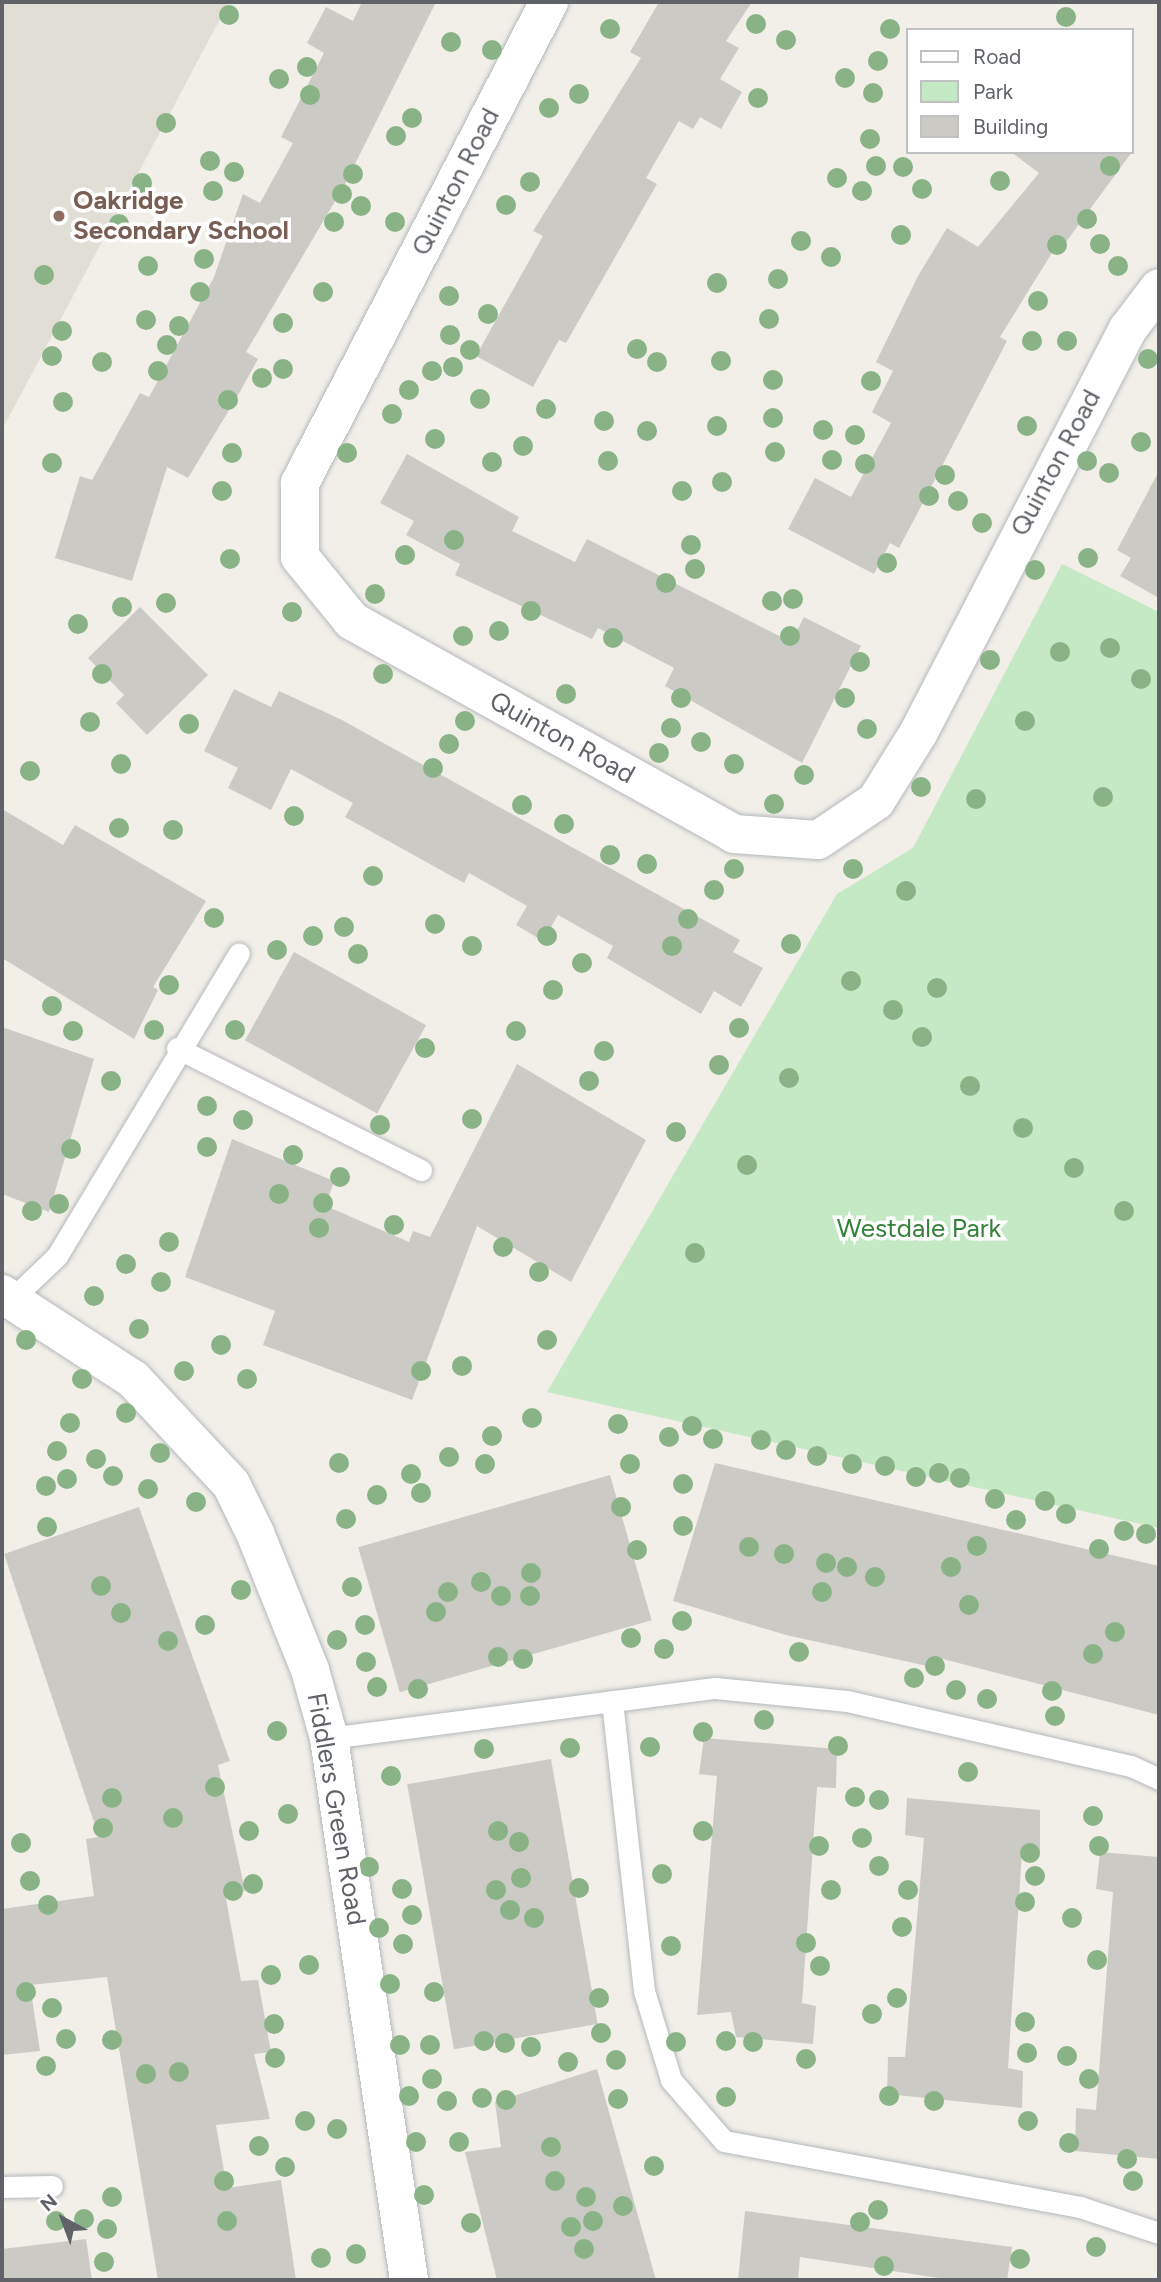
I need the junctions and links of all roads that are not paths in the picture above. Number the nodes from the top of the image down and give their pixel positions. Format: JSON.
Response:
{"nodes":[{"id":1,"x":549,"y":2,"type":"edge"},
{"id":2,"x":1159,"y":288,"type":"edge"},
{"id":3,"x":239,"y":953,"type":"dead end"},
{"id":4,"x":177,"y":1048,"type":"junction"},
{"id":5,"x":421,"y":1170,"type":"dead end"},
{"id":6,"x":8,"y":1296,"type":"edge"},
{"id":7,"x":612,"y":1701,"type":"junction"},
{"id":8,"x":329,"y":1738,"type":"junction"},
{"id":9,"x":1159,"y":1779,"type":"edge"},
{"id":10,"x":52,"y":2186,"type":"dead end"},
{"id":11,"x":2,"y":2187,"type":"edge"},
{"id":12,"x":1159,"y":2233,"type":"edge"},
{"id":13,"x":409,"y":2280,"type":"edge"}],
"edges":[{"from":1,"to":2,"type":"street","name":"Quinton Road"},
{"from":3,"to":4,"type":"lane"},
{"from":4,"to":5,"type":"lane"},
{"from":4,"to":6,"type":"lane"},
{"from":6,"to":8,"type":"street","name":"Fiddlers Green Road"},
{"from":7,"to":8,"type":"lane"},
{"from":7,"to":9,"type":"lane"},
{"from":7,"to":12,"type":"lane"},
{"from":8,"to":13,"type":"street","name":"Fiddlers Green Road"},
{"from":10,"to":11,"type":"lane"}]}
